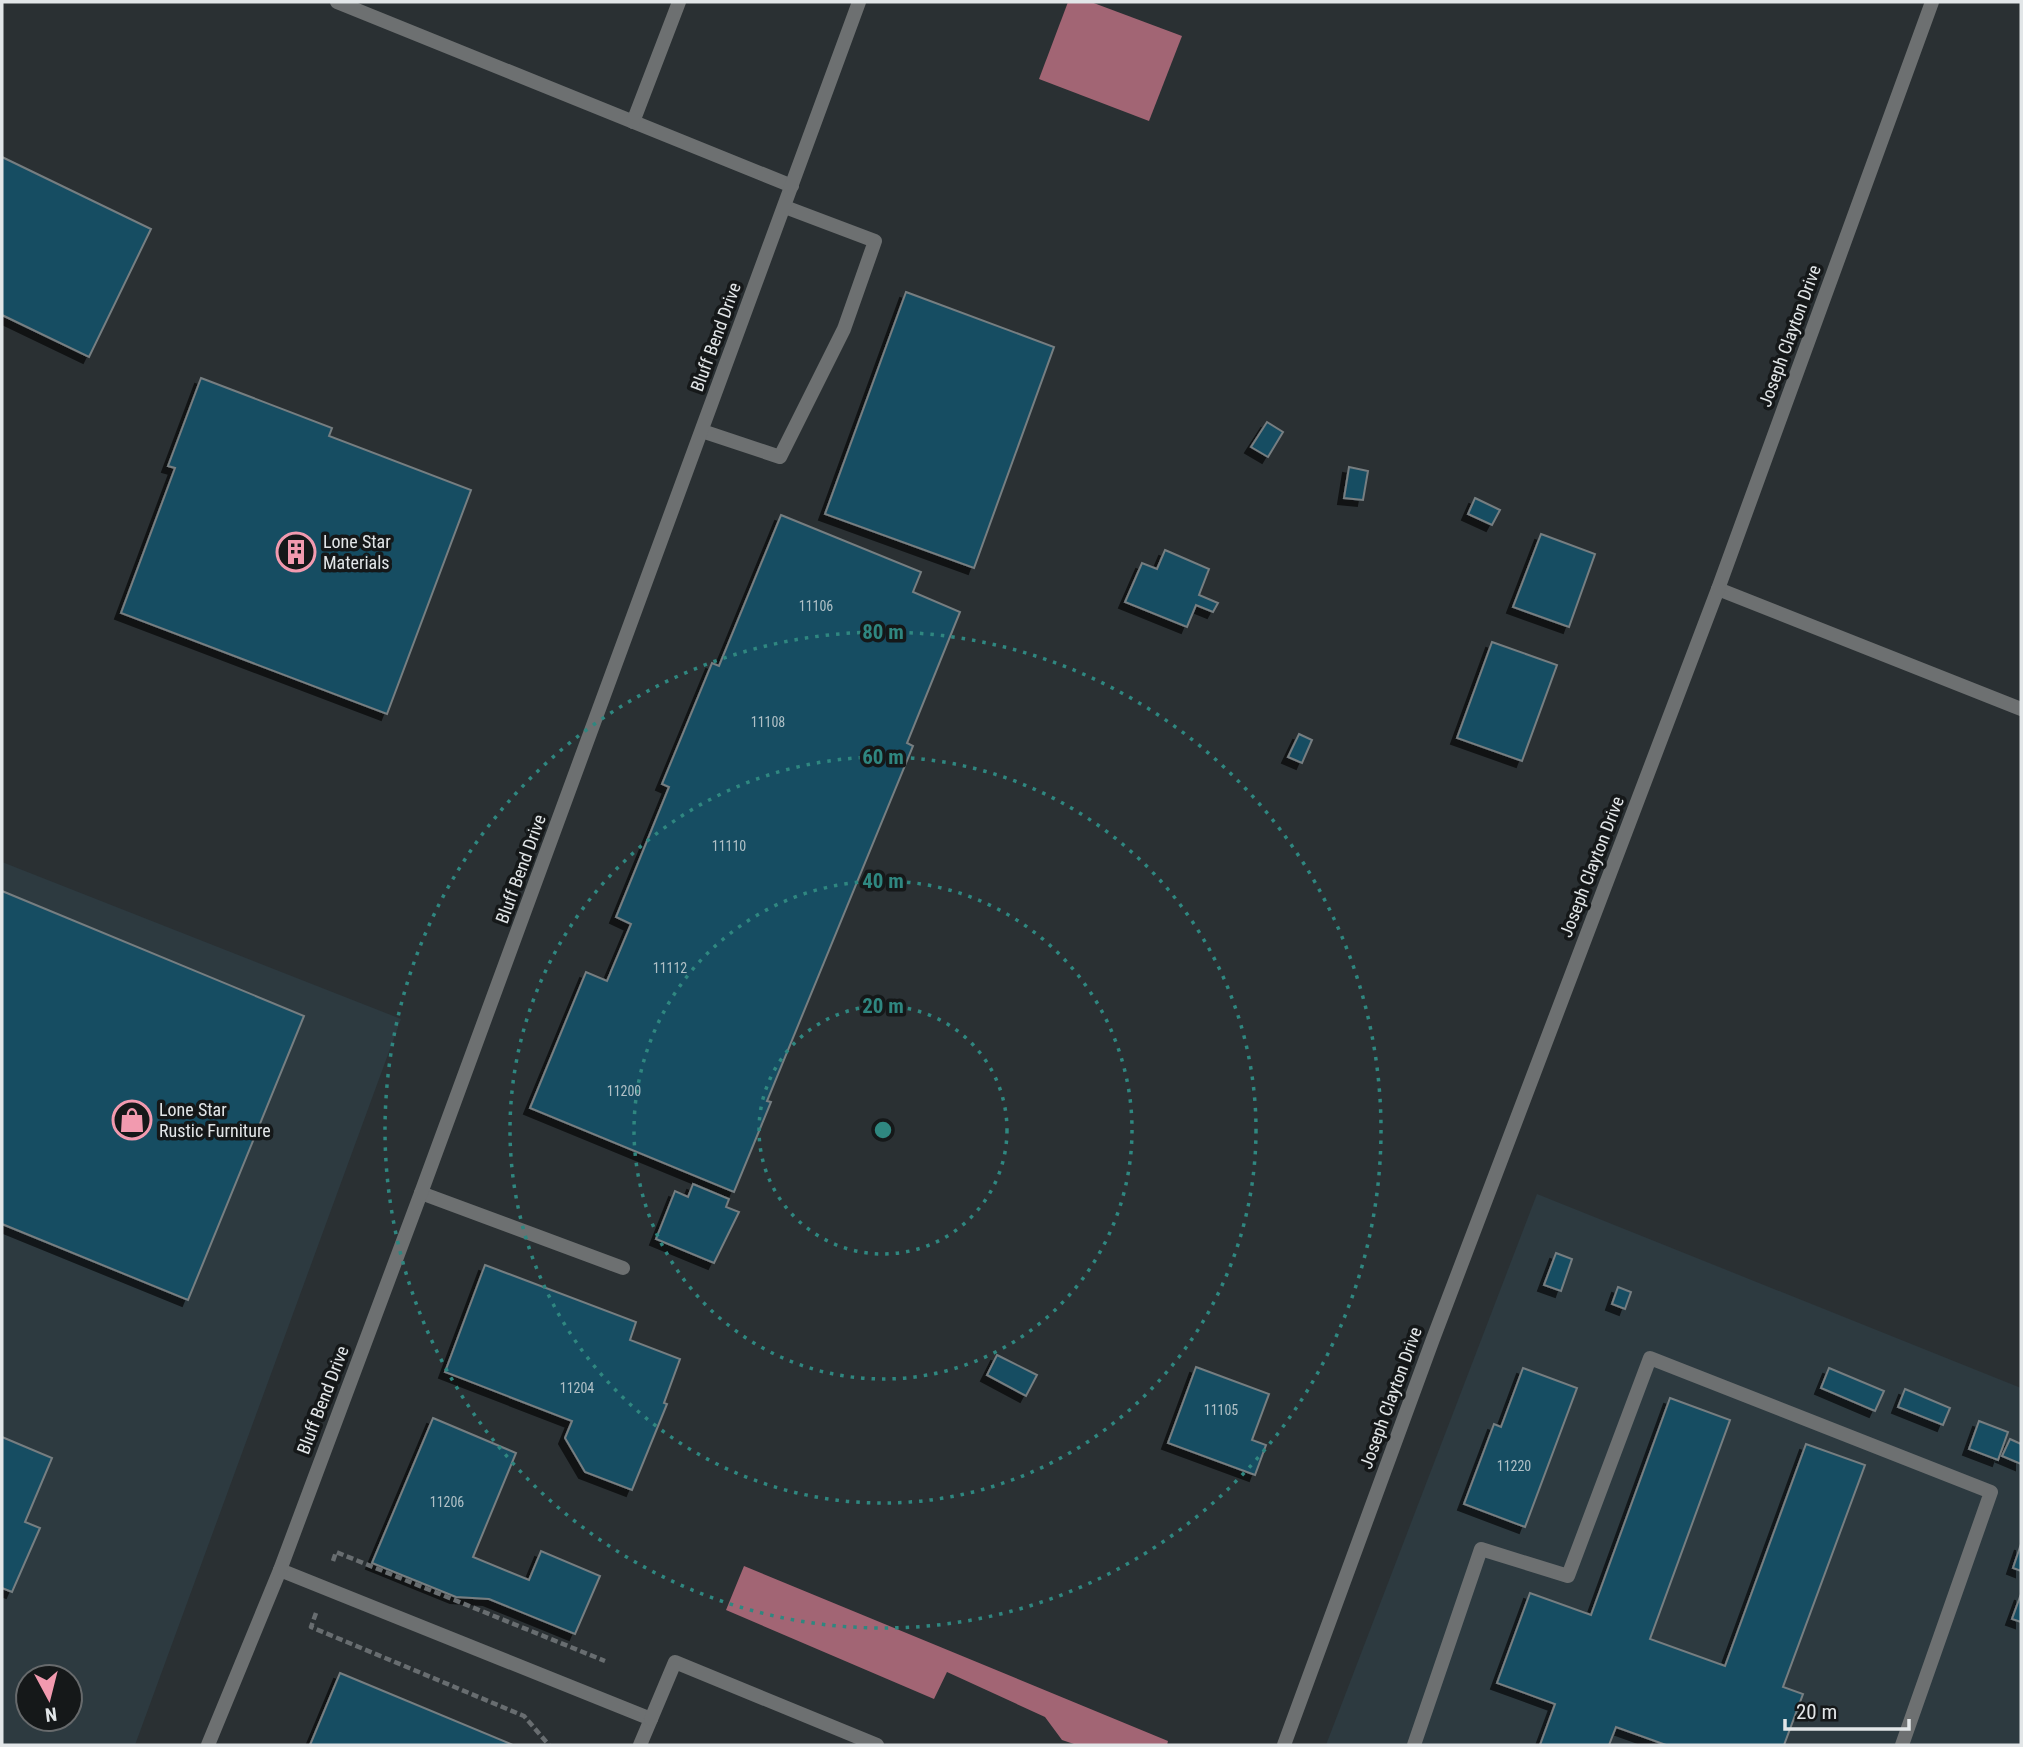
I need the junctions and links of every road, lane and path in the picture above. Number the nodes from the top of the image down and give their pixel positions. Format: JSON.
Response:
{"nodes":[{"id":1,"x":337,"y":2,"type":"edge"},
{"id":2,"x":679,"y":2,"type":"edge"},
{"id":3,"x":859,"y":2,"type":"edge"},
{"id":4,"x":1932,"y":2,"type":"edge"},
{"id":5,"x":633,"y":122,"type":"junction"},
{"id":6,"x":792,"y":186,"type":"junction"},
{"id":7,"x":785,"y":206,"type":"junction"},
{"id":8,"x":702,"y":431,"type":"junction"},
{"id":9,"x":1718,"y":589,"type":"junction"},
{"id":10,"x":2021,"y":709,"type":"edge"},
{"id":11,"x":421,"y":1193,"type":"junction"},
{"id":12,"x":623,"y":1269,"type":"dead end"},
{"id":13,"x":280,"y":1570,"type":"junction"},
{"id":14,"x":651,"y":1719,"type":"junction"},
{"id":15,"x":208,"y":1745,"type":"edge"},
{"id":16,"x":640,"y":1745,"type":"edge"},
{"id":17,"x":877,"y":1745,"type":"edge"},
{"id":18,"x":1284,"y":1745,"type":"edge"},
{"id":19,"x":1414,"y":1745,"type":"edge"},
{"id":20,"x":1902,"y":1745,"type":"edge"}],
"edges":[{"from":1,"to":5,"type":"street"},
{"from":2,"to":5,"type":"street"},
{"from":3,"to":6,"type":"street","name":"Bluff Bend Drive"},
{"from":4,"to":9,"type":"street","name":"Joseph Clayton Drive"},
{"from":5,"to":6,"type":"street"},
{"from":6,"to":7,"type":"street","name":"Bluff Bend Drive"},
{"from":7,"to":8,"type":"street","name":"Bluff Bend Drive"},
{"from":7,"to":8,"type":"street"},
{"from":8,"to":11,"type":"street","name":"Bluff Bend Drive"},
{"from":9,"to":10,"type":"street"},
{"from":9,"to":18,"type":"street","name":"Joseph Clayton Drive"},
{"from":11,"to":12,"type":"street"},
{"from":11,"to":13,"type":"street","name":"Bluff Bend Drive"},
{"from":13,"to":14,"type":"street"},
{"from":13,"to":15,"type":"street","name":"Bluff Bend Drive"},
{"from":14,"to":16,"type":"street"},
{"from":14,"to":17,"type":"street"},
{"from":19,"to":20,"type":"street"}]}
